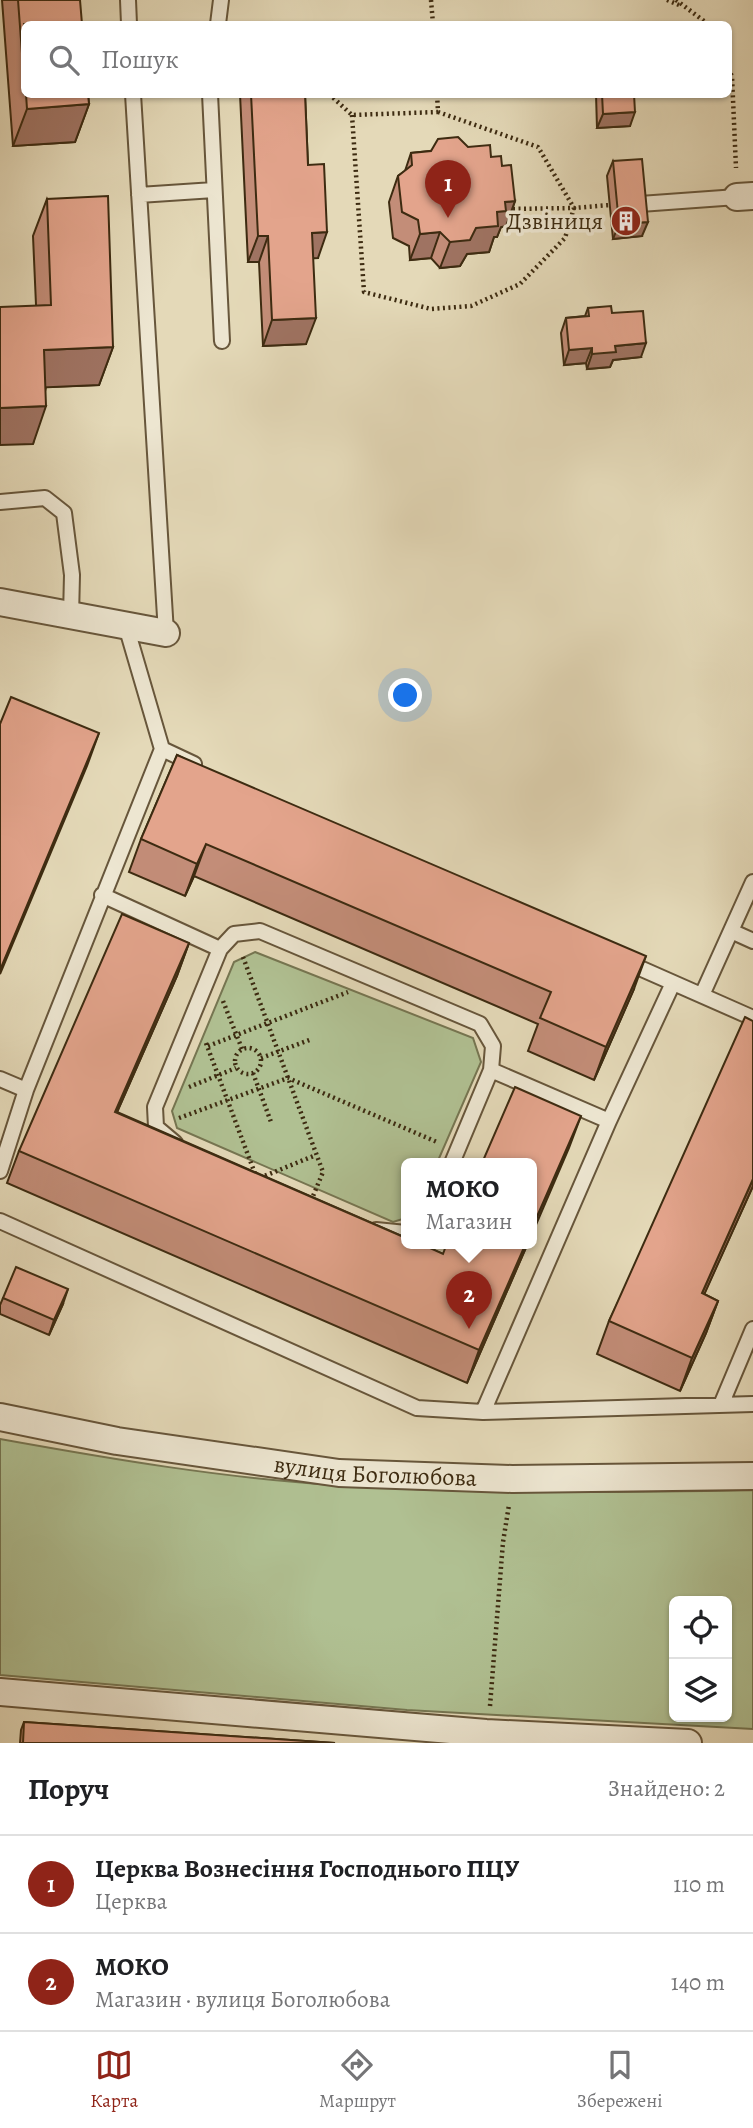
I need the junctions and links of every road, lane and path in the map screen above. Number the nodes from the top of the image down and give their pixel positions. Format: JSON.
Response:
{"nodes":[{"id":1,"x":128,"y":0,"type":"edge"},
{"id":2,"x":221,"y":0,"type":"edge"},
{"id":3,"x":431,"y":0,"type":"edge"},
{"id":4,"x":667,"y":0,"type":"edge"},
{"id":5,"x":676,"y":0,"type":"edge"},
{"id":6,"x":681,"y":6,"type":"junction"},
{"id":7,"x":129,"y":21,"type":"edge"},
{"id":8,"x":218,"y":21,"type":"edge"},
{"id":9,"x":433,"y":21,"type":"edge"},
{"id":10,"x":704,"y":21,"type":"edge"},
{"id":11,"x":732,"y":76,"type":"edge"},
{"id":12,"x":133,"y":98,"type":"edge"},
{"id":13,"x":209,"y":98,"type":"edge"},
{"id":14,"x":333,"y":98,"type":"edge"},
{"id":15,"x":437,"y":98,"type":"edge"},
{"id":16,"x":439,"y":112,"type":"junction"},
{"id":17,"x":352,"y":115,"type":"junction"},
{"id":18,"x":214,"y":190,"type":"junction"},
{"id":19,"x":139,"y":195,"type":"junction"},
{"id":20,"x":745,"y":196,"type":"edge"},
{"id":21,"x":639,"y":204,"type":"edge"},
{"id":22,"x":610,"y":205,"type":"dead end"},
{"id":23,"x":574,"y":208,"type":"junction"},
{"id":24,"x":504,"y":209,"type":"edge"},
{"id":25,"x":222,"y":341,"type":"dead end"},
{"id":26,"x":0,"y":502,"type":"edge"},
{"id":27,"x":0,"y":602,"type":"edge"},
{"id":28,"x":71,"y":616,"type":"junction"},
{"id":29,"x":126,"y":626,"type":"junction"},
{"id":30,"x":166,"y":634,"type":"joint"},
{"id":31,"x":162,"y":749,"type":"junction"},
{"id":32,"x":212,"y":772,"type":"edge"},
{"id":33,"x":753,"y":881,"type":"edge"},
{"id":34,"x":102,"y":895,"type":"junction"},
{"id":35,"x":731,"y":931,"type":"junction"},
{"id":36,"x":234,"y":934,"type":"junction"},
{"id":37,"x":753,"y":941,"type":"edge"},
{"id":38,"x":220,"y":949,"type":"junction"},
{"id":39,"x":610,"y":955,"type":"edge"},
{"id":40,"x":379,"y":980,"type":"junction"},
{"id":41,"x":673,"y":983,"type":"junction"},
{"id":42,"x":702,"y":995,"type":"junction"},
{"id":43,"x":223,"y":1001,"type":"dead end"},
{"id":44,"x":194,"y":1011,"type":"junction"},
{"id":45,"x":753,"y":1018,"type":"edge"},
{"id":46,"x":267,"y":1023,"type":"junction"},
{"id":47,"x":237,"y":1035,"type":"junction"},
{"id":48,"x":312,"y":1039,"type":"dead end"},
{"id":49,"x":208,"y":1046,"type":"junction"},
{"id":50,"x":242,"y":1049,"type":"junction"},
{"id":51,"x":278,"y":1051,"type":"junction"},
{"id":52,"x":261,"y":1058,"type":"junction"},
{"id":53,"x":236,"y":1068,"type":"junction"},
{"id":54,"x":491,"y":1070,"type":"junction"},
{"id":55,"x":253,"y":1073,"type":"junction"},
{"id":56,"x":219,"y":1076,"type":"junction"},
{"id":57,"x":288,"y":1078,"type":"junction"},
{"id":58,"x":0,"y":1079,"type":"edge"},
{"id":59,"x":190,"y":1087,"type":"dead end"},
{"id":60,"x":258,"y":1089,"type":"junction"},
{"id":61,"x":26,"y":1090,"type":"junction"},
{"id":62,"x":228,"y":1101,"type":"junction"},
{"id":63,"x":609,"y":1121,"type":"junction"},
{"id":64,"x":271,"y":1122,"type":"dead end"},
{"id":65,"x":156,"y":1127,"type":"junction"},
{"id":66,"x":187,"y":1149,"type":"edge"},
{"id":67,"x":316,"y":1155,"type":"junction"},
{"id":68,"x":454,"y":1156,"type":"edge"},
{"id":69,"x":0,"y":1171,"type":"edge"},
{"id":70,"x":311,"y":1202,"type":"edge"},
{"id":71,"x":0,"y":1221,"type":"edge"},
{"id":72,"x":359,"y":1223,"type":"edge"},
{"id":73,"x":401,"y":1233,"type":"edge"},
{"id":74,"x":753,"y":1329,"type":"edge"},
{"id":75,"x":753,"y":1404,"type":"edge"},
{"id":76,"x":721,"y":1405,"type":"junction"},
{"id":77,"x":483,"y":1412,"type":"junction"},
{"id":78,"x":0,"y":1417,"type":"edge"},
{"id":79,"x":753,"y":1476,"type":"edge"},
{"id":80,"x":512,"y":1479,"type":"junction"},
{"id":81,"x":0,"y":1692,"type":"edge"},
{"id":82,"x":471,"y":1736,"type":"edge"},
{"id":83,"x":688,"y":1743,"type":"edge"}],
"edges":[{"from":1,"to":7,"type":"lane"},
{"from":2,"to":8,"type":"lane"},
{"from":3,"to":9,"type":"path"},
{"from":4,"to":6,"type":"path"},
{"from":5,"to":6,"type":"path"},
{"from":6,"to":10,"type":"path"},
{"from":11,"to":20,"type":"path"},
{"from":12,"to":19,"type":"lane"},
{"from":13,"to":18,"type":"lane"},
{"from":14,"to":17,"type":"path"},
{"from":15,"to":16,"type":"path"},
{"from":16,"to":17,"type":"path"},
{"from":16,"to":23,"type":"path"},
{"from":17,"to":23,"type":"path"},
{"from":18,"to":19,"type":"lane"},
{"from":18,"to":25,"type":"lane"},
{"from":19,"to":30,"type":"lane"},
{"from":20,"to":21,"type":"lane"},
{"from":22,"to":23,"type":"path"},
{"from":23,"to":24,"type":"path"},
{"from":26,"to":28,"type":"lane"},
{"from":27,"to":28,"type":"street"},
{"from":28,"to":29,"type":"street"},
{"from":29,"to":30,"type":"street"},
{"from":29,"to":31,"type":"lane"},
{"from":31,"to":32,"type":"lane"},
{"from":31,"to":34,"type":"lane"},
{"from":33,"to":35,"type":"lane"},
{"from":34,"to":38,"type":"lane"},
{"from":34,"to":61,"type":"lane"},
{"from":35,"to":37,"type":"lane"},
{"from":35,"to":42,"type":"lane"},
{"from":36,"to":38,"type":"lane"},
{"from":36,"to":40,"type":"lane"},
{"from":36,"to":46,"type":"path"},
{"from":38,"to":44,"type":"lane"},
{"from":39,"to":41,"type":"lane"},
{"from":40,"to":46,"type":"path"},
{"from":40,"to":54,"type":"lane"},
{"from":41,"to":42,"type":"lane"},
{"from":41,"to":63,"type":"lane"},
{"from":42,"to":45,"type":"lane"},
{"from":43,"to":47,"type":"path"},
{"from":44,"to":49,"type":"path"},
{"from":44,"to":65,"type":"lane"},
{"from":46,"to":47,"type":"path"},
{"from":46,"to":51,"type":"path"},
{"from":47,"to":49,"type":"path"},
{"from":47,"to":50,"type":"path"},
{"from":48,"to":51,"type":"path"},
{"from":49,"to":56,"type":"path"},
{"from":50,"to":52,"type":"path"},
{"from":50,"to":53,"type":"path"},
{"from":51,"to":52,"type":"path"},
{"from":51,"to":57,"type":"path"},
{"from":52,"to":55,"type":"path"},
{"from":53,"to":55,"type":"path"},
{"from":53,"to":56,"type":"path"},
{"from":54,"to":63,"type":"lane"},
{"from":54,"to":68,"type":"lane"},
{"from":55,"to":60,"type":"path"},
{"from":56,"to":59,"type":"path"},
{"from":56,"to":62,"type":"path"},
{"from":57,"to":60,"type":"path"},
{"from":57,"to":67,"type":"path"},
{"from":57,"to":68,"type":"path"},
{"from":58,"to":61,"type":"lane"},
{"from":60,"to":62,"type":"path"},
{"from":60,"to":64,"type":"path"},
{"from":61,"to":69,"type":"lane"},
{"from":62,"to":65,"type":"path"},
{"from":62,"to":67,"type":"path"},
{"from":63,"to":77,"type":"lane"},
{"from":65,"to":66,"type":"lane"},
{"from":67,"to":70,"type":"path"},
{"from":71,"to":77,"type":"lane"},
{"from":72,"to":73,"type":"lane"},
{"from":74,"to":76,"type":"lane"},
{"from":75,"to":76,"type":"lane"},
{"from":76,"to":77,"type":"lane"},
{"from":78,"to":80,"type":"street","name":"вулиця Боголюбова"},
{"from":79,"to":80,"type":"street","name":"вулиця Боголюбова"},
{"from":80,"to":82,"type":"path"},
{"from":81,"to":82,"type":"street"},
{"from":82,"to":83,"type":"street"}]}
